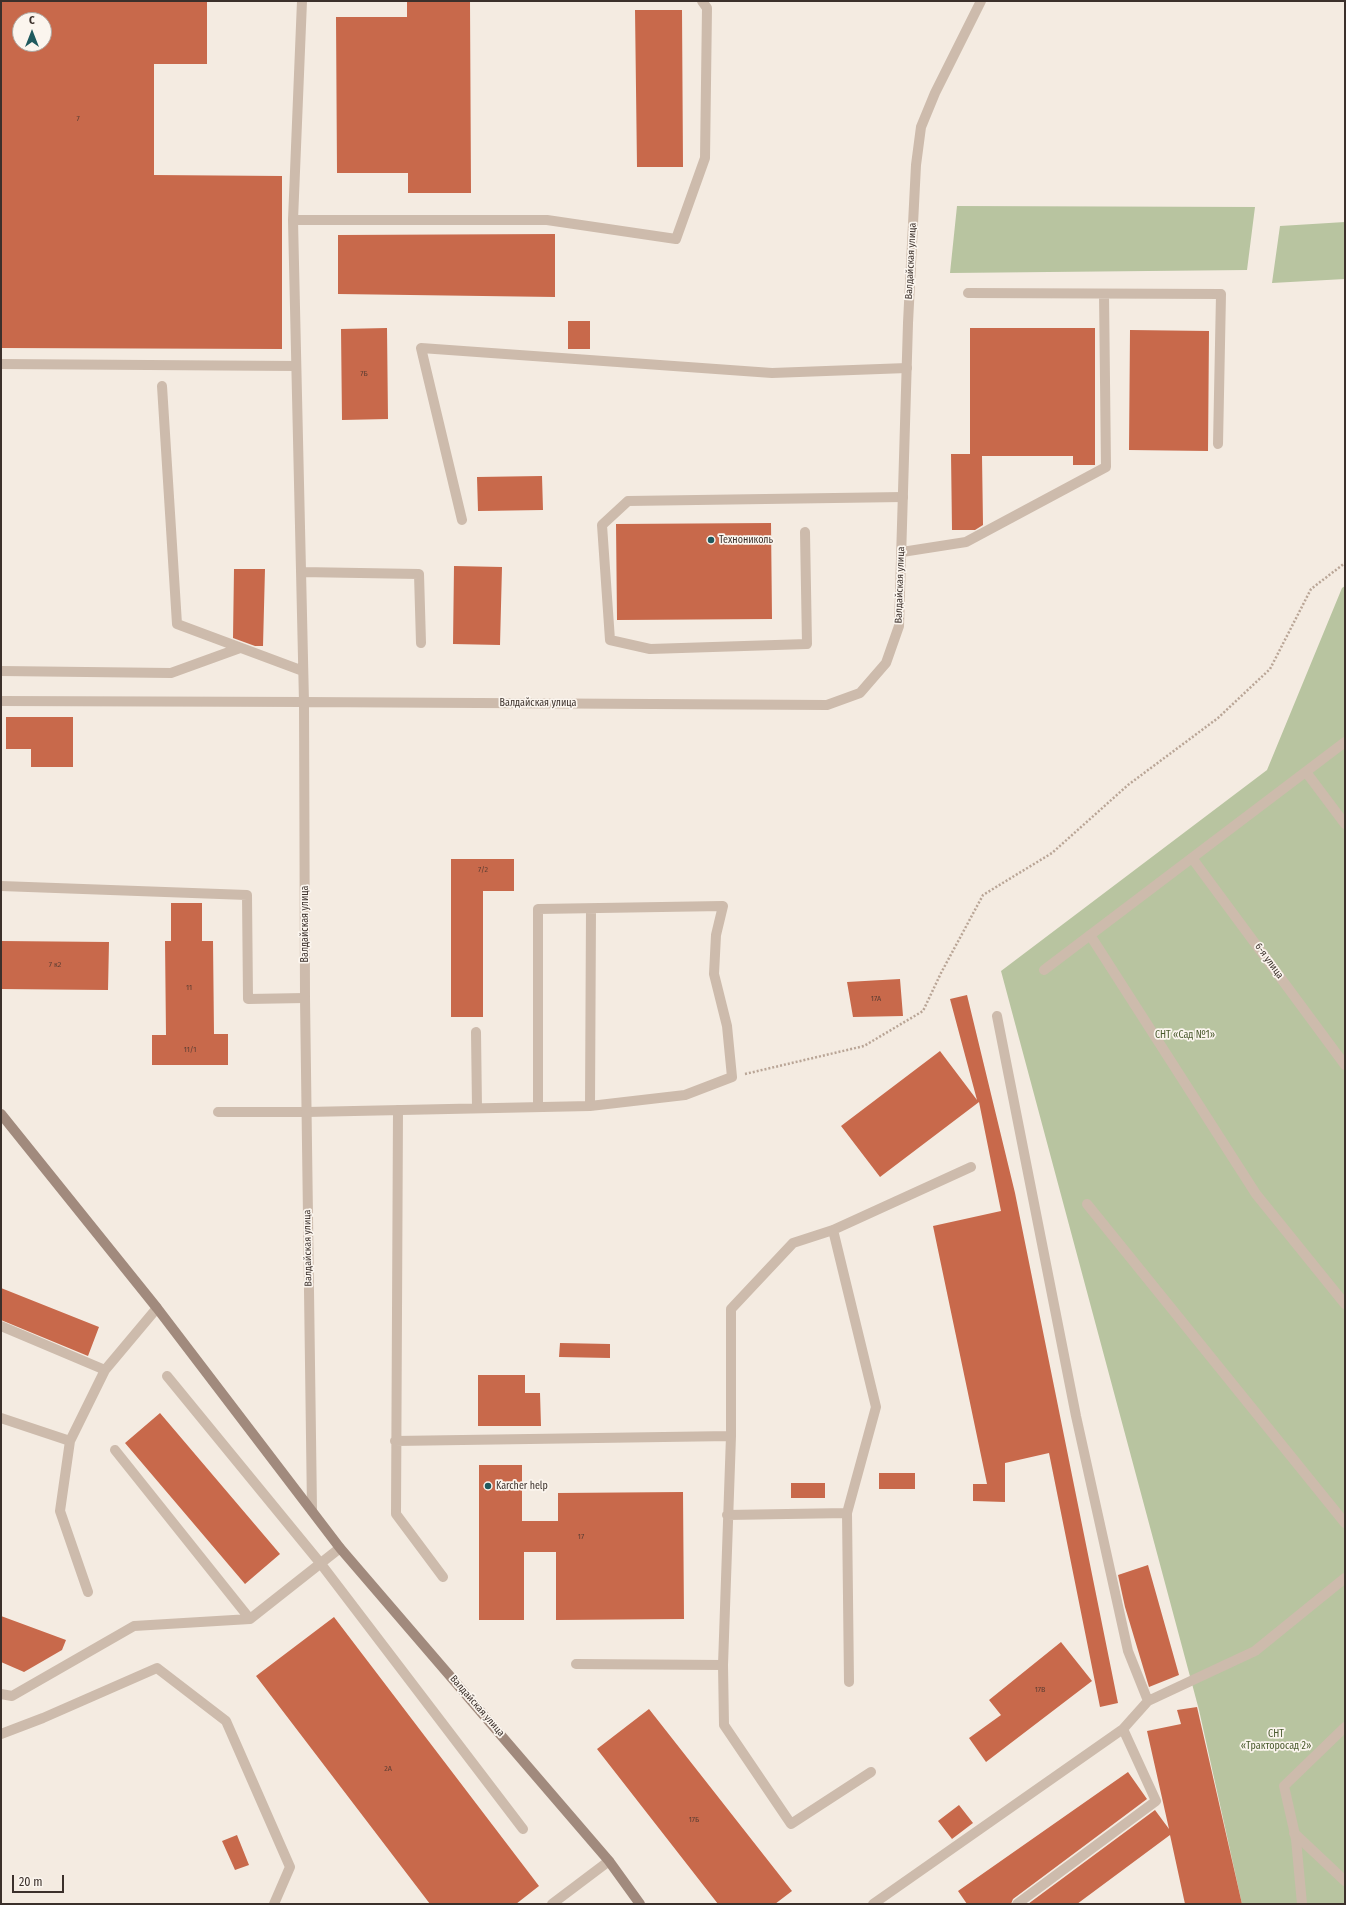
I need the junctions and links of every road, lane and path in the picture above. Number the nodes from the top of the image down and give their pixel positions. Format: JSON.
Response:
{"nodes":[{"id":1,"x":302,"y":1,"type":"edge"},
{"id":2,"x":702,"y":1,"type":"edge"},
{"id":3,"x":981,"y":1,"type":"edge"},
{"id":4,"x":293,"y":220,"type":"junction"},
{"id":5,"x":968,"y":293,"type":"dead end"},
{"id":6,"x":1104,"y":294,"type":"junction"},
{"id":7,"x":1,"y":364,"type":"edge"},
{"id":8,"x":296,"y":366,"type":"junction"},
{"id":9,"x":907,"y":368,"type":"junction"},
{"id":10,"x":162,"y":386,"type":"dead end"},
{"id":11,"x":1218,"y":444,"type":"dead end"},
{"id":12,"x":903,"y":497,"type":"junction"},
{"id":13,"x":462,"y":520,"type":"dead end"},
{"id":14,"x":805,"y":532,"type":"dead end"},
{"id":15,"x":902,"y":552,"type":"junction"},
{"id":16,"x":1345,"y":563,"type":"edge"},
{"id":17,"x":301,"y":572,"type":"junction"},
{"id":18,"x":421,"y":643,"type":"dead end"},
{"id":19,"x":240,"y":648,"type":"junction"},
{"id":20,"x":1,"y":671,"type":"edge"},
{"id":21,"x":303,"y":671,"type":"junction"},
{"id":22,"x":1,"y":701,"type":"edge"},
{"id":23,"x":304,"y":702,"type":"junction"},
{"id":24,"x":1345,"y":742,"type":"edge"},
{"id":25,"x":1306,"y":772,"type":"junction"},
{"id":26,"x":1345,"y":824,"type":"edge"},
{"id":27,"x":1192,"y":858,"type":"junction"},
{"id":28,"x":1,"y":886,"type":"edge"},
{"id":29,"x":591,"y":910,"type":"junction"},
{"id":30,"x":1090,"y":935,"type":"junction"},
{"id":31,"x":1044,"y":970,"type":"dead end"},
{"id":32,"x":305,"y":998,"type":"junction"},
{"id":33,"x":997,"y":1016,"type":"dead end"},
{"id":34,"x":476,"y":1032,"type":"dead end"},
{"id":35,"x":1345,"y":1065,"type":"edge"},
{"id":36,"x":732,"y":1077,"type":"junction"},
{"id":37,"x":590,"y":1106,"type":"junction"},
{"id":38,"x":538,"y":1107,"type":"junction"},
{"id":39,"x":477,"y":1108,"type":"junction"},
{"id":40,"x":398,"y":1110,"type":"junction"},
{"id":41,"x":218,"y":1112,"type":"dead end"},
{"id":42,"x":307,"y":1112,"type":"junction"},
{"id":43,"x":1,"y":1114,"type":"edge"},
{"id":44,"x":971,"y":1167,"type":"dead end"},
{"id":45,"x":1087,"y":1204,"type":"dead end"},
{"id":46,"x":833,"y":1230,"type":"junction"},
{"id":47,"x":1345,"y":1304,"type":"edge"},
{"id":48,"x":157,"y":1308,"type":"junction"},
{"id":49,"x":1,"y":1326,"type":"edge"},
{"id":50,"x":106,"y":1370,"type":"junction"},
{"id":51,"x":167,"y":1376,"type":"dead end"},
{"id":52,"x":1,"y":1418,"type":"edge"},
{"id":53,"x":731,"y":1436,"type":"junction"},
{"id":54,"x":70,"y":1441,"type":"junction"},
{"id":55,"x":395,"y":1442,"type":"junction"},
{"id":56,"x":115,"y":1450,"type":"dead end"},
{"id":57,"x":312,"y":1510,"type":"junction"},
{"id":58,"x":847,"y":1513,"type":"junction"},
{"id":59,"x":727,"y":1515,"type":"junction"},
{"id":60,"x":1345,"y":1523,"type":"edge"},
{"id":61,"x":340,"y":1548,"type":"junction"},
{"id":62,"x":321,"y":1564,"type":"junction"},
{"id":63,"x":443,"y":1576,"type":"dead end"},
{"id":64,"x":1345,"y":1578,"type":"edge"},
{"id":65,"x":88,"y":1592,"type":"dead end"},
{"id":66,"x":250,"y":1620,"type":"junction"},
{"id":67,"x":576,"y":1664,"type":"dead end"},
{"id":68,"x":723,"y":1665,"type":"junction"},
{"id":69,"x":848,"y":1682,"type":"dead end"},
{"id":70,"x":1,"y":1694,"type":"edge"},
{"id":71,"x":12,"y":1696,"type":"junction"},
{"id":72,"x":1148,"y":1701,"type":"junction"},
{"id":73,"x":1,"y":1703,"type":"edge"},
{"id":74,"x":1345,"y":1727,"type":"edge"},
{"id":75,"x":1123,"y":1730,"type":"junction"},
{"id":76,"x":1,"y":1734,"type":"edge"},
{"id":77,"x":871,"y":1772,"type":"dead end"},
{"id":78,"x":523,"y":1829,"type":"dead end"},
{"id":79,"x":1294,"y":1833,"type":"junction"},
{"id":80,"x":609,"y":1861,"type":"junction"},
{"id":81,"x":1345,"y":1881,"type":"edge"},
{"id":82,"x":274,"y":1904,"type":"edge"},
{"id":83,"x":552,"y":1904,"type":"edge"},
{"id":84,"x":640,"y":1904,"type":"edge"},
{"id":85,"x":873,"y":1904,"type":"edge"},
{"id":86,"x":1017,"y":1904,"type":"edge"},
{"id":87,"x":1302,"y":1904,"type":"edge"}],
"edges":[{"from":1,"to":4,"type":"street"},
{"from":2,"to":4,"type":"street"},
{"from":3,"to":9,"type":"street","name":"Валдайская улица"},
{"from":4,"to":8,"type":"street"},
{"from":5,"to":6,"type":"street"},
{"from":6,"to":11,"type":"street"},
{"from":6,"to":15,"type":"street"},
{"from":7,"to":8,"type":"street"},
{"from":8,"to":17,"type":"street"},
{"from":9,"to":12,"type":"street","name":"Валдайская улица"},
{"from":9,"to":13,"type":"street"},
{"from":10,"to":19,"type":"street"},
{"from":12,"to":14,"type":"street"},
{"from":12,"to":15,"type":"street","name":"Валдайская улица"},
{"from":15,"to":23,"type":"street","name":"Валдайская улица"},
{"from":16,"to":36,"type":"path"},
{"from":17,"to":18,"type":"street"},
{"from":17,"to":21,"type":"street"},
{"from":19,"to":20,"type":"street"},
{"from":19,"to":21,"type":"street"},
{"from":21,"to":23,"type":"street"},
{"from":22,"to":23,"type":"street"},
{"from":23,"to":32,"type":"street","name":"Валдайская улица"},
{"from":24,"to":25,"type":"street"},
{"from":25,"to":26,"type":"street"},
{"from":25,"to":27,"type":"street"},
{"from":27,"to":30,"type":"street"},
{"from":27,"to":35,"type":"street","name":"6-я улица"},
{"from":28,"to":32,"type":"street"},
{"from":29,"to":36,"type":"street"},
{"from":29,"to":37,"type":"street"},
{"from":29,"to":38,"type":"street"},
{"from":30,"to":31,"type":"street"},
{"from":30,"to":47,"type":"street"},
{"from":32,"to":42,"type":"street","name":"Валдайская улица"},
{"from":33,"to":72,"type":"street"},
{"from":34,"to":39,"type":"street"},
{"from":36,"to":37,"type":"street"},
{"from":37,"to":38,"type":"street"},
{"from":38,"to":39,"type":"street"},
{"from":39,"to":40,"type":"street"},
{"from":40,"to":42,"type":"street"},
{"from":40,"to":55,"type":"street"},
{"from":41,"to":42,"type":"street"},
{"from":42,"to":57,"type":"street","name":"Валдайская улица"},
{"from":43,"to":48,"type":"street","name":"Валдайская улица"},
{"from":44,"to":46,"type":"street"},
{"from":45,"to":60,"type":"street"},
{"from":46,"to":53,"type":"street"},
{"from":46,"to":58,"type":"street"},
{"from":48,"to":50,"type":"street"},
{"from":48,"to":57,"type":"street","name":"Валдайская улица"},
{"from":49,"to":50,"type":"street"},
{"from":50,"to":54,"type":"street"},
{"from":51,"to":62,"type":"street"},
{"from":52,"to":54,"type":"street"},
{"from":53,"to":55,"type":"street"},
{"from":53,"to":59,"type":"street"},
{"from":54,"to":65,"type":"street"},
{"from":55,"to":63,"type":"street"},
{"from":56,"to":66,"type":"street"},
{"from":57,"to":61,"type":"street","name":"Валдайская улица"},
{"from":58,"to":59,"type":"street"},
{"from":58,"to":69,"type":"street"},
{"from":59,"to":68,"type":"street"},
{"from":61,"to":62,"type":"street"},
{"from":61,"to":80,"type":"street","name":"Валдайская улица"},
{"from":62,"to":66,"type":"street"},
{"from":62,"to":78,"type":"street"},
{"from":64,"to":72,"type":"street"},
{"from":66,"to":71,"type":"street"},
{"from":67,"to":68,"type":"street"},
{"from":68,"to":77,"type":"street"},
{"from":70,"to":71,"type":"street"},
{"from":71,"to":73,"type":"street"},
{"from":72,"to":75,"type":"street"},
{"from":74,"to":79,"type":"street"},
{"from":75,"to":85,"type":"street"},
{"from":75,"to":86,"type":"street"},
{"from":76,"to":82,"type":"street"},
{"from":79,"to":81,"type":"street"},
{"from":79,"to":87,"type":"street"},
{"from":80,"to":83,"type":"street"},
{"from":80,"to":84,"type":"street","name":"Валдайская улица"}]}
